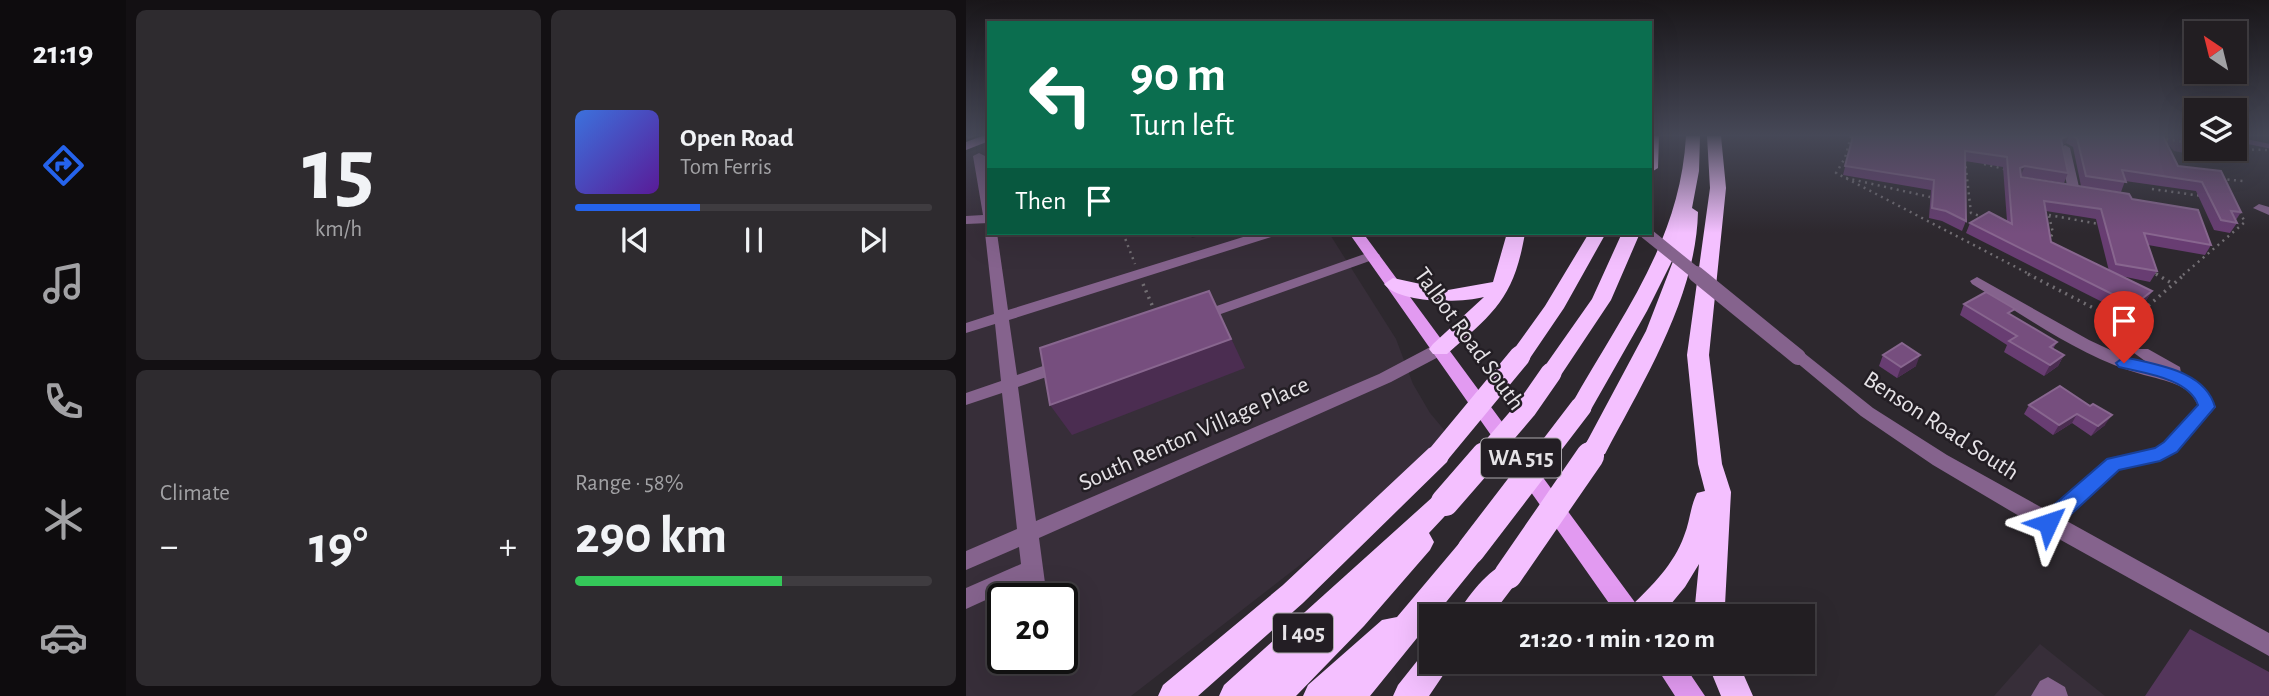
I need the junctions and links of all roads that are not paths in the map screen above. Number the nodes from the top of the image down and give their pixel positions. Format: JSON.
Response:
{"nodes":[{"id":1,"x":1690,"y":168,"type":"edge"},
{"id":2,"x":1716,"y":168,"type":"edge"},
{"id":3,"x":2069,"y":168,"type":"edge"},
{"id":4,"x":985,"y":174,"type":"edge"},
{"id":5,"x":2074,"y":191,"type":"edge"},
{"id":6,"x":1688,"y":193,"type":"junction"},
{"id":7,"x":987,"y":196,"type":"edge"},
{"id":8,"x":987,"y":217,"type":"edge"},
{"id":9,"x":966,"y":220,"type":"edge"},
{"id":10,"x":991,"y":235,"type":"edge"},
{"id":11,"x":1263,"y":235,"type":"edge"},
{"id":12,"x":1358,"y":235,"type":"edge"},
{"id":13,"x":1516,"y":235,"type":"edge"},
{"id":14,"x":1596,"y":235,"type":"edge"},
{"id":15,"x":1629,"y":235,"type":"edge"},
{"id":16,"x":1648,"y":235,"type":"edge"},
{"id":17,"x":1373,"y":255,"type":"junction"},
{"id":18,"x":1977,"y":281,"type":"dead end"},
{"id":19,"x":1393,"y":284,"type":"junction"},
{"id":20,"x":1503,"y":285,"type":"junction"},
{"id":21,"x":999,"y":317,"type":"junction"},
{"id":22,"x":1180,"y":324,"type":"edge"},
{"id":23,"x":966,"y":328,"type":"edge"},
{"id":24,"x":1440,"y":349,"type":"junction"},
{"id":25,"x":2142,"y":353,"type":"dead end"},
{"id":26,"x":1076,"y":360,"type":"edge"},
{"id":27,"x":2180,"y":378,"type":"junction"},
{"id":28,"x":1008,"y":384,"type":"junction"},
{"id":29,"x":966,"y":399,"type":"edge"},
{"id":30,"x":1710,"y":464,"type":"junction"},
{"id":31,"x":1446,"y":502,"type":"junction"},
{"id":32,"x":2048,"y":523,"type":"junction"},
{"id":33,"x":1027,"y":534,"type":"junction"},
{"id":34,"x":966,"y":561,"type":"edge"},
{"id":35,"x":1032,"y":569,"type":"junction"},
{"id":36,"x":1034,"y":583,"type":"edge"},
{"id":37,"x":1442,"y":586,"type":"junction"},
{"id":38,"x":966,"y":599,"type":"edge"},
{"id":39,"x":1483,"y":604,"type":"edge"},
{"id":40,"x":1624,"y":604,"type":"edge"},
{"id":41,"x":1655,"y":604,"type":"edge"},
{"id":42,"x":1710,"y":604,"type":"edge"},
{"id":43,"x":2269,"y":645,"type":"edge"},
{"id":44,"x":1426,"y":674,"type":"edge"},
{"id":45,"x":1675,"y":674,"type":"edge"},
{"id":46,"x":1728,"y":674,"type":"edge"},
{"id":47,"x":1174,"y":696,"type":"edge"},
{"id":48,"x":1235,"y":696,"type":"edge"},
{"id":49,"x":1273,"y":696,"type":"edge"},
{"id":50,"x":1319,"y":696,"type":"edge"},
{"id":51,"x":1350,"y":696,"type":"edge"},
{"id":52,"x":1409,"y":696,"type":"edge"},
{"id":53,"x":1692,"y":696,"type":"edge"},
{"id":54,"x":1737,"y":696,"type":"edge"},
{"id":55,"x":2043,"y":696,"type":"edge"},
{"id":56,"x":2056,"y":696,"type":"edge"}],
"edges":[{"from":1,"to":6,"type":"highway"},
{"from":2,"to":30,"type":"highway"},
{"from":3,"to":5,"type":"street"},
{"from":4,"to":7,"type":"street"},
{"from":6,"to":37,"type":"highway","bridge":true},
{"from":6,"to":39,"type":"highway","bridge":true},
{"from":8,"to":9,"type":"street"},
{"from":10,"to":21,"type":"street"},
{"from":11,"to":21,"type":"street"},
{"from":12,"to":17,"type":"main road","name":"Talbot Road South","number":"WA 515"},
{"from":13,"to":20,"type":"highway"},
{"from":14,"to":47,"type":"highway","bridge":true},
{"from":15,"to":31,"type":"highway","bridge":true},
{"from":16,"to":32,"type":"street","name":"Benson Road South","bridge":true},
{"from":17,"to":19,"type":"main road","name":"Talbot Road South","number":"WA 515"},
{"from":17,"to":22,"type":"street"},
{"from":18,"to":27,"type":"street"},
{"from":19,"to":20,"type":"highway"},
{"from":19,"to":24,"type":"main road","name":"Talbot Road South","number":"WA 515"},
{"from":20,"to":24,"type":"highway"},
{"from":21,"to":23,"type":"street"},
{"from":21,"to":28,"type":"street"},
{"from":24,"to":33,"type":"street","name":"South Renton Village Place"},
{"from":24,"to":40,"type":"main road","name":"Talbot Road South","number":"WA 515"},
{"from":25,"to":27,"type":"street"},
{"from":26,"to":28,"type":"street"},
{"from":27,"to":32,"type":"street"},
{"from":28,"to":29,"type":"street"},
{"from":28,"to":33,"type":"street"},
{"from":30,"to":41,"type":"highway"},
{"from":30,"to":42,"type":"highway"},
{"from":31,"to":48,"type":"highway","number":"I 405"},
{"from":31,"to":49,"type":"highway"},
{"from":32,"to":43,"type":"street","name":"Benson Road South"},
{"from":33,"to":34,"type":"street","name":"South Renton Village Place"},
{"from":33,"to":35,"type":"street"},
{"from":35,"to":36,"type":"street"},
{"from":35,"to":38,"type":"street"},
{"from":37,"to":50,"type":"highway"},
{"from":37,"to":51,"type":"highway"},
{"from":44,"to":52,"type":"highway"},
{"from":45,"to":53,"type":"main road"},
{"from":46,"to":54,"type":"highway"},
{"from":55,"to":56,"type":"street"}]}
